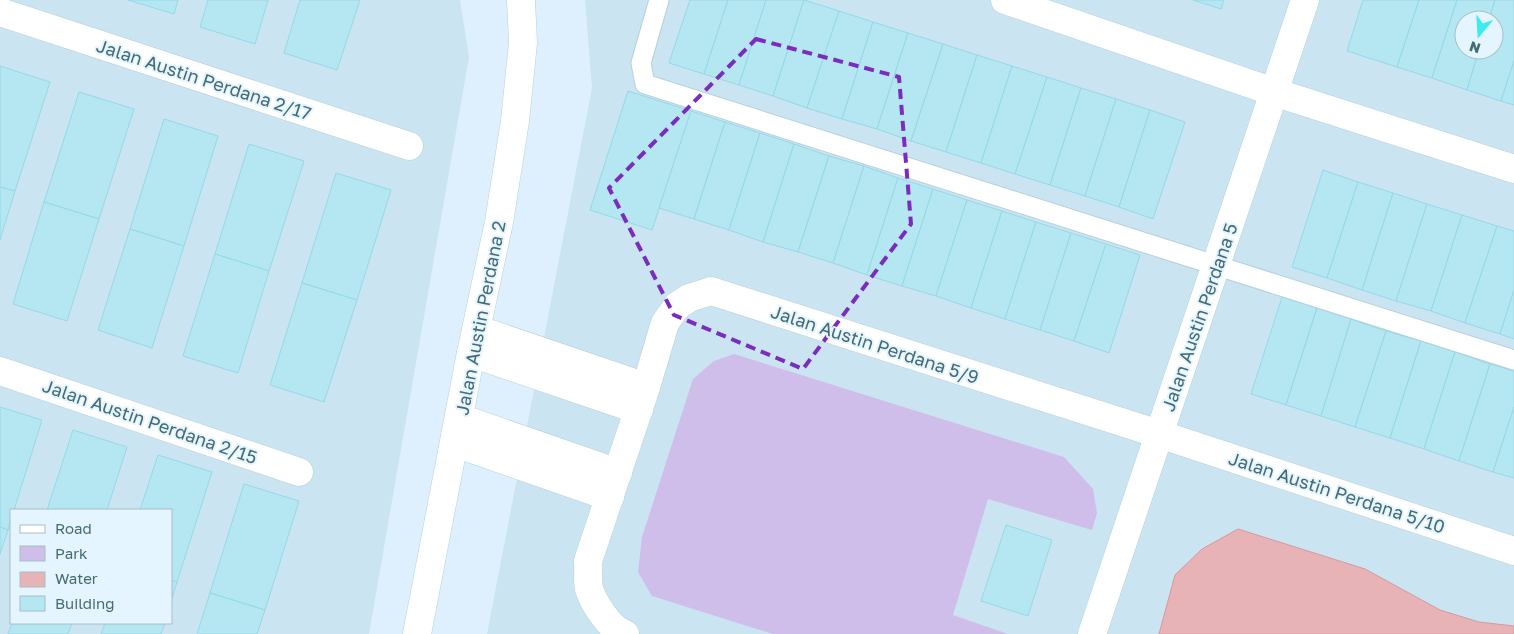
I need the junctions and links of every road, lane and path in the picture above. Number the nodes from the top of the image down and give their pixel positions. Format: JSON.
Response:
{"nodes":[{"id":1,"x":521,"y":0,"type":"edge"},
{"id":2,"x":658,"y":0,"type":"edge"},
{"id":3,"x":1005,"y":0,"type":"edge"},
{"id":4,"x":1305,"y":0,"type":"edge"},
{"id":5,"x":0,"y":12,"type":"edge"},
{"id":6,"x":1274,"y":92,"type":"junction"},
{"id":7,"x":409,"y":146,"type":"dead end"},
{"id":8,"x":1514,"y":168,"type":"edge"},
{"id":9,"x":1216,"y":266,"type":"junction"},
{"id":10,"x":474,"y":341,"type":"junction"},
{"id":11,"x":1514,"y":360,"type":"edge"},
{"id":12,"x":0,"y":371,"type":"edge"},
{"id":13,"x":642,"y":399,"type":"junction"},
{"id":14,"x":457,"y":430,"type":"junction"},
{"id":15,"x":1159,"y":434,"type":"junction"},
{"id":16,"x":299,"y":472,"type":"dead end"},
{"id":17,"x":614,"y":485,"type":"junction"},
{"id":18,"x":1514,"y":551,"type":"edge"},
{"id":19,"x":417,"y":634,"type":"edge"},
{"id":20,"x":625,"y":634,"type":"edge"},
{"id":21,"x":1092,"y":634,"type":"edge"}],
"edges":[{"from":1,"to":10,"type":"street","name":"Jalan Austin Perdana 2"},
{"from":2,"to":9,"type":"lane"},
{"from":3,"to":6,"type":"street"},
{"from":4,"to":6,"type":"street","name":"Jalan Austin Perdana 5"},
{"from":5,"to":7,"type":"street","name":"Jalan Austin Perdana 2/17"},
{"from":6,"to":8,"type":"street"},
{"from":6,"to":9,"type":"street","name":"Jalan Austin Perdana 5"},
{"from":9,"to":11,"type":"lane"},
{"from":9,"to":15,"type":"street","name":"Jalan Austin Perdana 5"},
{"from":10,"to":13,"type":"street"},
{"from":10,"to":14,"type":"street","name":"Jalan Austin Perdana 2"},
{"from":12,"to":16,"type":"street","name":"Jalan Austin Perdana 2/15"},
{"from":13,"to":15,"type":"street","name":"Jalan Austin Perdana 5/9"},
{"from":13,"to":17,"type":"street","name":"Jalan Austin Perdana 5/9"},
{"from":14,"to":17,"type":"street"},
{"from":14,"to":19,"type":"street","name":"Jalan Austin Perdana 2"},
{"from":15,"to":18,"type":"street","name":"Jalan Austin Perdana 5/10"},
{"from":15,"to":21,"type":"street","name":"Jalan Austin Perdana 5"},
{"from":17,"to":20,"type":"street","name":"Jalan Austin Perdana 5/9"}]}
